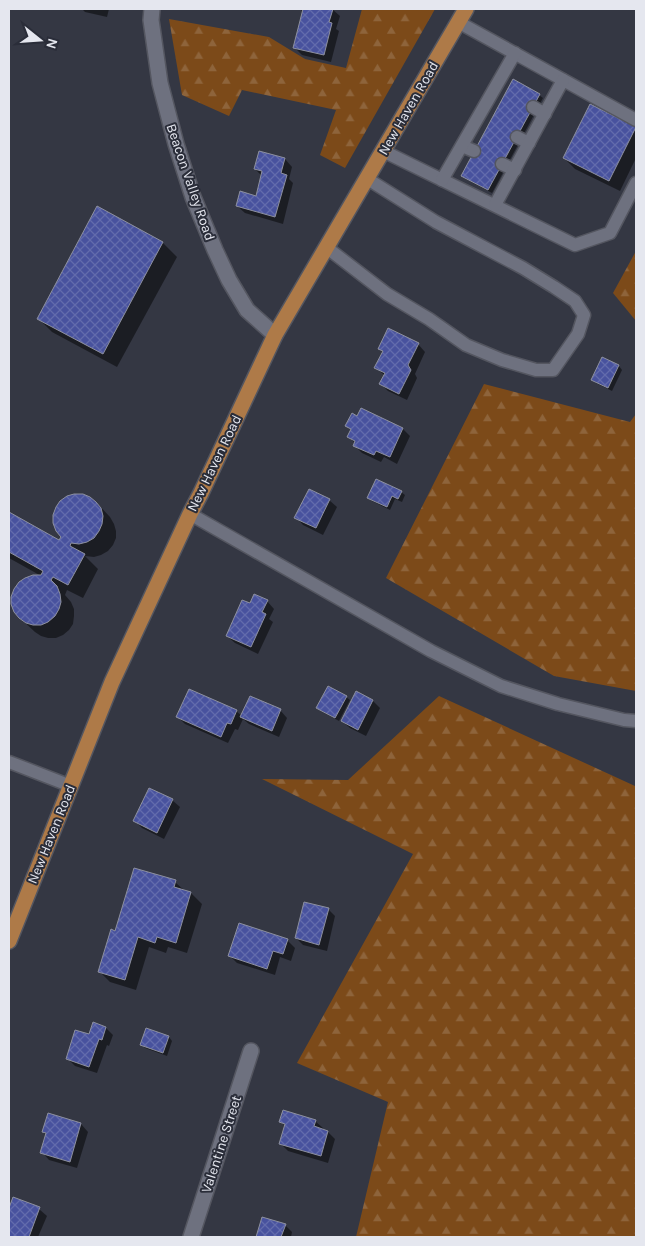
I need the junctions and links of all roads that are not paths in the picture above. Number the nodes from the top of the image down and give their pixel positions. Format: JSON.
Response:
{"nodes":[{"id":1,"x":152,"y":9,"type":"edge"},
{"id":2,"x":462,"y":15,"type":"edge"},
{"id":3,"x":515,"y":53,"type":"junction"},
{"id":4,"x":563,"y":80,"type":"junction"},
{"id":5,"x":532,"y":108,"type":"dead end"},
{"id":6,"x":545,"y":114,"type":"junction"},
{"id":7,"x":636,"y":120,"type":"edge"},
{"id":8,"x":517,"y":137,"type":"dead end"},
{"id":9,"x":529,"y":143,"type":"junction"},
{"id":10,"x":462,"y":146,"type":"junction"},
{"id":11,"x":383,"y":151,"type":"junction"},
{"id":12,"x":474,"y":151,"type":"dead end"},
{"id":13,"x":502,"y":164,"type":"dead end"},
{"id":14,"x":515,"y":170,"type":"junction"},
{"id":15,"x":366,"y":178,"type":"junction"},
{"id":16,"x":442,"y":180,"type":"junction"},
{"id":17,"x":636,"y":183,"type":"edge"},
{"id":18,"x":495,"y":206,"type":"junction"},
{"id":19,"x":326,"y":247,"type":"junction"},
{"id":20,"x":275,"y":335,"type":"junction"},
{"id":21,"x":190,"y":514,"type":"junction"},
{"id":22,"x":636,"y":721,"type":"edge"},
{"id":23,"x":9,"y":762,"type":"edge"},
{"id":24,"x":71,"y":786,"type":"junction"},
{"id":25,"x":9,"y":940,"type":"edge"},
{"id":26,"x":251,"y":1051,"type":"dead end"},
{"id":27,"x":191,"y":1237,"type":"edge"}],
"edges":[{"from":1,"to":20,"type":"street","name":"Beacon Valley Road"},
{"from":2,"to":3,"type":"lane"},
{"from":2,"to":11,"type":"main road","name":"New Haven Road"},
{"from":3,"to":4,"type":"lane"},
{"from":3,"to":10,"type":"lane"},
{"from":4,"to":6,"type":"lane"},
{"from":4,"to":7,"type":"lane"},
{"from":5,"to":6,"type":"lane"},
{"from":6,"to":9,"type":"lane"},
{"from":8,"to":9,"type":"lane"},
{"from":9,"to":14,"type":"lane"},
{"from":10,"to":12,"type":"lane"},
{"from":10,"to":16,"type":"lane"},
{"from":11,"to":15,"type":"main road","name":"New Haven Road"},
{"from":11,"to":16,"type":"lane"},
{"from":13,"to":14,"type":"lane"},
{"from":14,"to":18,"type":"lane"},
{"from":15,"to":19,"type":"main road","name":"New Haven Road"},
{"from":15,"to":19,"type":"lane"},
{"from":16,"to":18,"type":"lane"},
{"from":17,"to":18,"type":"lane"},
{"from":19,"to":20,"type":"main road","name":"New Haven Road"},
{"from":20,"to":21,"type":"main road","name":"New Haven Road"},
{"from":21,"to":22,"type":"lane"},
{"from":21,"to":24,"type":"main road","name":"New Haven Road"},
{"from":23,"to":24,"type":"lane"},
{"from":24,"to":25,"type":"main road","name":"New Haven Road"},
{"from":26,"to":27,"type":"street","name":"Valentine Street"}]}
